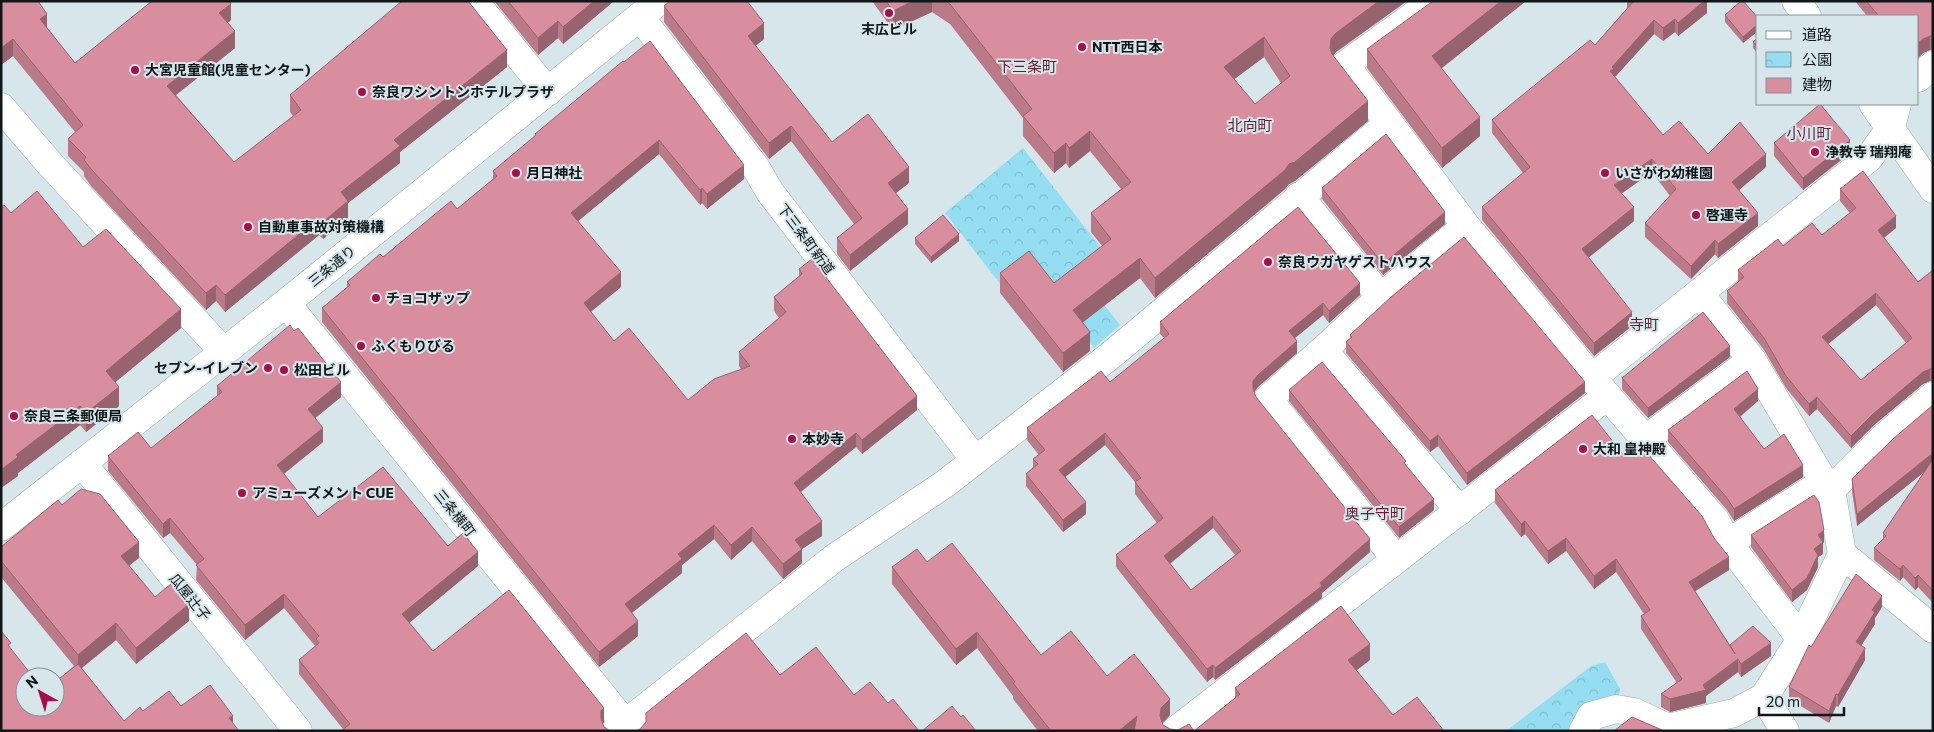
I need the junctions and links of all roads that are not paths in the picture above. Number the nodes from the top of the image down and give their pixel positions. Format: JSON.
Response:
{"nodes":[{"id":1,"x":474,"y":1,"type":"edge"},
{"id":2,"x":1434,"y":1,"type":"edge"},
{"id":3,"x":1796,"y":1,"type":"edge"},
{"id":4,"x":649,"y":9,"type":"edge"},
{"id":5,"x":1806,"y":15,"type":"edge"},
{"id":6,"x":1933,"y":65,"type":"edge"},
{"id":7,"x":1919,"y":77,"type":"edge"},
{"id":8,"x":548,"y":92,"type":"junction"},
{"id":9,"x":1875,"y":105,"type":"edge"},
{"id":10,"x":1,"y":107,"type":"edge"},
{"id":11,"x":1894,"y":115,"type":"edge"},
{"id":12,"x":1389,"y":123,"type":"junction"},
{"id":13,"x":1933,"y":189,"type":"edge"},
{"id":14,"x":1299,"y":196,"type":"junction"},
{"id":15,"x":1466,"y":226,"type":"junction"},
{"id":16,"x":1699,"y":293,"type":"junction"},
{"id":17,"x":1381,"y":296,"type":"junction"},
{"id":18,"x":286,"y":303,"type":"junction"},
{"id":19,"x":1323,"y":350,"type":"junction"},
{"id":20,"x":223,"y":351,"type":"junction"},
{"id":21,"x":1752,"y":360,"type":"junction"},
{"id":22,"x":1600,"y":387,"type":"junction"},
{"id":23,"x":1933,"y":396,"type":"edge"},
{"id":24,"x":1646,"y":439,"type":"junction"},
{"id":25,"x":975,"y":460,"type":"junction"},
{"id":26,"x":82,"y":463,"type":"junction"},
{"id":27,"x":1827,"y":486,"type":"junction"},
{"id":28,"x":1460,"y":510,"type":"junction"},
{"id":29,"x":1,"y":527,"type":"edge"},
{"id":30,"x":1728,"y":543,"type":"junction"},
{"id":31,"x":1842,"y":554,"type":"junction"},
{"id":32,"x":1396,"y":559,"type":"junction"},
{"id":33,"x":1933,"y":629,"type":"edge"},
{"id":34,"x":1801,"y":639,"type":"junction"},
{"id":35,"x":1764,"y":698,"type":"junction"},
{"id":36,"x":1730,"y":722,"type":"edge"},
{"id":37,"x":624,"y":728,"type":"edge"},
{"id":38,"x":298,"y":731,"type":"edge"},
{"id":39,"x":1175,"y":731,"type":"edge"},
{"id":40,"x":1583,"y":731,"type":"edge"},
{"id":41,"x":1785,"y":731,"type":"edge"}],
"edges":[{"from":1,"to":8,"type":"street"},
{"from":2,"to":12,"type":"street"},
{"from":3,"to":5,"type":"street"},
{"from":4,"to":8,"type":"street","name":"三条通り"},
{"from":4,"to":25,"type":"street","name":"下三条町新道"},
{"from":6,"to":7,"type":"street"},
{"from":8,"to":18,"type":"street","name":"三条通り"},
{"from":9,"to":11,"type":"street"},
{"from":10,"to":20,"type":"street"},
{"from":11,"to":13,"type":"street"},
{"from":11,"to":16,"type":"street"},
{"from":12,"to":14,"type":"street"},
{"from":12,"to":15,"type":"street"},
{"from":14,"to":17,"type":"street"},
{"from":14,"to":25,"type":"street"},
{"from":15,"to":17,"type":"street"},
{"from":15,"to":22,"type":"street"},
{"from":16,"to":21,"type":"street"},
{"from":16,"to":22,"type":"street"},
{"from":17,"to":19,"type":"street"},
{"from":18,"to":20,"type":"street","name":"三条通り"},
{"from":18,"to":37,"type":"street","name":"三条横町"},
{"from":19,"to":28,"type":"street"},
{"from":19,"to":32,"type":"street"},
{"from":20,"to":26,"type":"street","name":"三条通り"},
{"from":21,"to":24,"type":"street"},
{"from":21,"to":27,"type":"street"},
{"from":22,"to":24,"type":"street"},
{"from":22,"to":28,"type":"street"},
{"from":23,"to":27,"type":"street"},
{"from":24,"to":30,"type":"street"},
{"from":25,"to":37,"type":"street"},
{"from":26,"to":29,"type":"street","name":"三条通り"},
{"from":26,"to":38,"type":"street","name":"瓜屋辻子"},
{"from":27,"to":30,"type":"street"},
{"from":27,"to":31,"type":"street"},
{"from":28,"to":32,"type":"street"},
{"from":30,"to":34,"type":"street"},
{"from":31,"to":33,"type":"street"},
{"from":31,"to":34,"type":"street"},
{"from":32,"to":39,"type":"street"},
{"from":34,"to":35,"type":"street"},
{"from":35,"to":36,"type":"street"},
{"from":35,"to":41,"type":"street"},
{"from":36,"to":40,"type":"street"}]}
